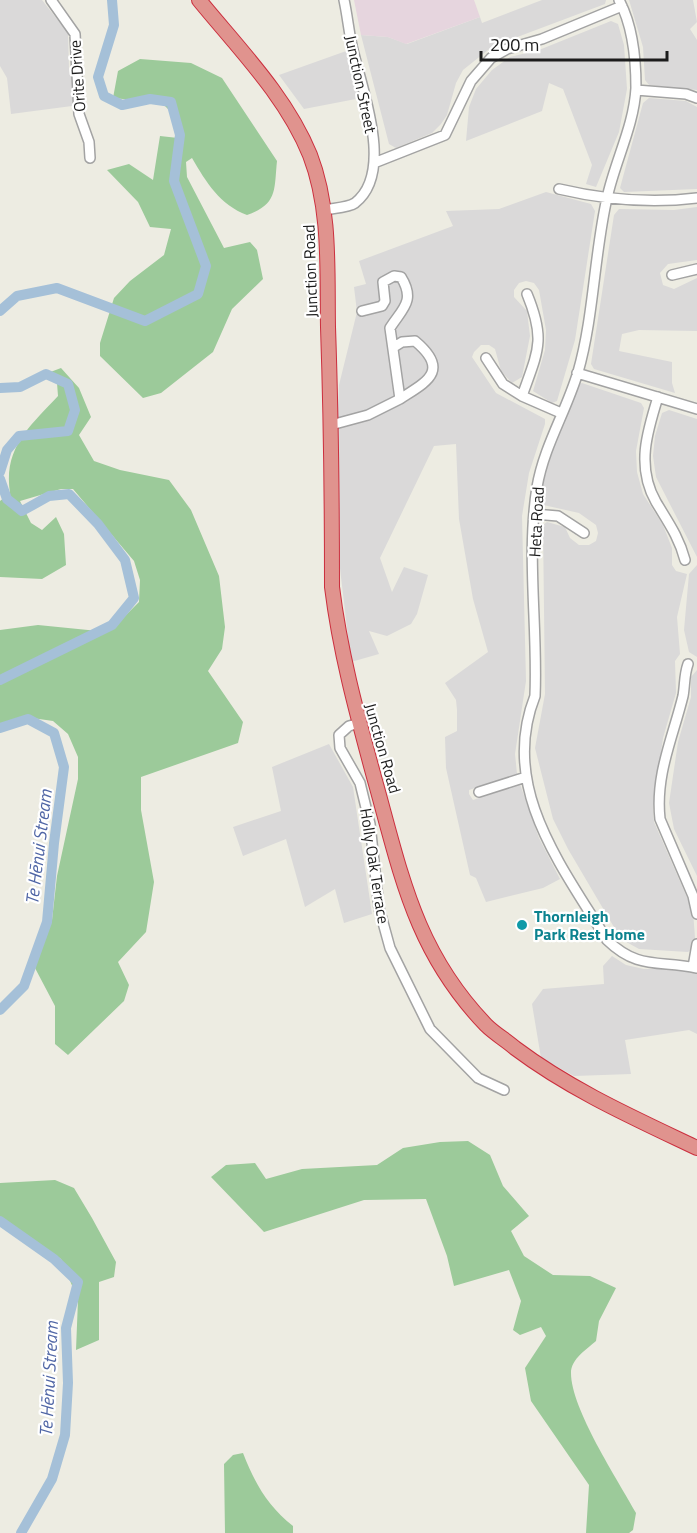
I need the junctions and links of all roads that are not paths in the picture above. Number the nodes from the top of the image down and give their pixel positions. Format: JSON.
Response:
{"nodes":[{"id":1,"x":51,"y":0,"type":"edge"},
{"id":2,"x":199,"y":0,"type":"edge"},
{"id":3,"x":344,"y":0,"type":"edge"},
{"id":4,"x":620,"y":3,"type":"edge"},
{"id":5,"x":636,"y":90,"type":"junction"},
{"id":6,"x":697,"y":98,"type":"edge"},
{"id":7,"x":90,"y":158,"type":"dead end"},
{"id":8,"x":374,"y":163,"type":"junction"},
{"id":9,"x":558,"y":189,"type":"dead end"},
{"id":10,"x":697,"y":198,"type":"edge"},
{"id":11,"x":606,"y":200,"type":"junction"},
{"id":12,"x":324,"y":210,"type":"junction"},
{"id":13,"x":697,"y":269,"type":"edge"},
{"id":14,"x":672,"y":275,"type":"dead end"},
{"id":15,"x":527,"y":294,"type":"dead end"},
{"id":16,"x":362,"y":311,"type":"dead end"},
{"id":17,"x":394,"y":347,"type":"junction"},
{"id":18,"x":486,"y":358,"type":"dead end"},
{"id":19,"x":577,"y":373,"type":"junction"},
{"id":20,"x":522,"y":396,"type":"junction"},
{"id":21,"x":658,"y":397,"type":"junction"},
{"id":22,"x":400,"y":399,"type":"junction"},
{"id":23,"x":697,"y":409,"type":"edge"},
{"id":24,"x":561,"y":413,"type":"junction"},
{"id":25,"x":331,"y":425,"type":"junction"},
{"id":26,"x":534,"y":514,"type":"junction"},
{"id":27,"x":584,"y":533,"type":"dead end"},
{"id":28,"x":685,"y":560,"type":"dead end"},
{"id":29,"x":688,"y":664,"type":"dead end"},
{"id":30,"x":360,"y":723,"type":"junction"},
{"id":31,"x":526,"y":777,"type":"junction"},
{"id":32,"x":479,"y":792,"type":"dead end"},
{"id":33,"x":697,"y":914,"type":"edge"},
{"id":34,"x":697,"y":945,"type":"edge"},
{"id":35,"x":695,"y":968,"type":"edge"},
{"id":36,"x":504,"y":1090,"type":"dead end"},
{"id":37,"x":697,"y":1148,"type":"edge"}],
"edges":[{"from":1,"to":7,"type":"street","name":"Orite Drive"},
{"from":2,"to":12,"type":"highway","name":"Junction Road"},
{"from":3,"to":8,"type":"street","name":"Junction Street"},
{"from":4,"to":5,"type":"street","name":"Heta Road"},
{"from":4,"to":8,"type":"street"},
{"from":5,"to":6,"type":"street"},
{"from":5,"to":11,"type":"street","name":"Heta Road"},
{"from":8,"to":12,"type":"street","name":"Junction Street"},
{"from":9,"to":11,"type":"street"},
{"from":10,"to":11,"type":"street"},
{"from":11,"to":19,"type":"street","name":"Heta Road"},
{"from":12,"to":25,"type":"highway","name":"Junction Road"},
{"from":13,"to":14,"type":"street"},
{"from":15,"to":20,"type":"street"},
{"from":16,"to":17,"type":"street"},
{"from":17,"to":22,"type":"street"},
{"from":17,"to":22,"type":"street"},
{"from":18,"to":20,"type":"street"},
{"from":19,"to":21,"type":"street"},
{"from":19,"to":24,"type":"street","name":"Heta Road"},
{"from":20,"to":24,"type":"street"},
{"from":21,"to":23,"type":"street"},
{"from":21,"to":28,"type":"street"},
{"from":22,"to":25,"type":"street"},
{"from":24,"to":26,"type":"street","name":"Heta Road"},
{"from":25,"to":30,"type":"highway","name":"Junction Road"},
{"from":26,"to":27,"type":"street"},
{"from":26,"to":31,"type":"street","name":"Heta Road"},
{"from":29,"to":33,"type":"street"},
{"from":30,"to":36,"type":"street","name":"Holly Oak Terrace"},
{"from":30,"to":37,"type":"highway","name":"Junction Road"},
{"from":31,"to":32,"type":"street"},
{"from":31,"to":35,"type":"street","name":"Heta Road"},
{"from":34,"to":35,"type":"street"}]}
